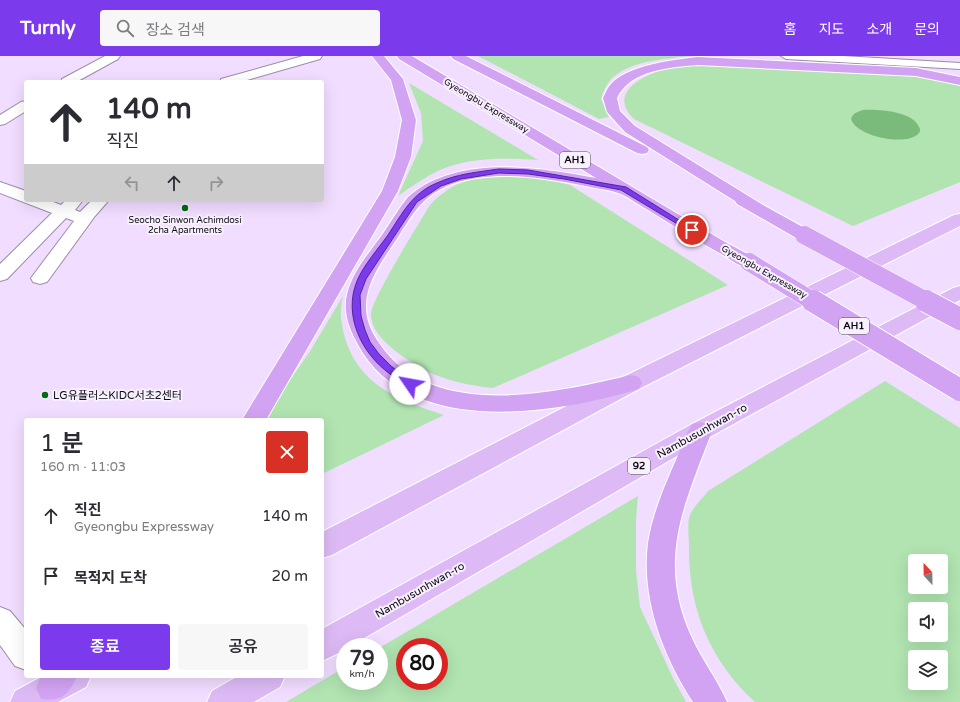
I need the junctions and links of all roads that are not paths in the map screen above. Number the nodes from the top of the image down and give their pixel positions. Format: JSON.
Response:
{"nodes":[{"id":1,"x":114,"y":56,"type":"edge"},
{"id":2,"x":316,"y":56,"type":"edge"},
{"id":3,"x":378,"y":56,"type":"edge"},
{"id":4,"x":403,"y":56,"type":"edge"},
{"id":5,"x":457,"y":56,"type":"edge"},
{"id":6,"x":786,"y":56,"type":"edge"},
{"id":7,"x":960,"y":66,"type":"edge"},
{"id":8,"x":71,"y":80,"type":"edge"},
{"id":9,"x":233,"y":80,"type":"edge"},
{"id":10,"x":960,"y":81,"type":"edge"},
{"id":11,"x":24,"y":106,"type":"edge"},
{"id":12,"x":0,"y":120,"type":"edge"},
{"id":13,"x":0,"y":187,"type":"edge"},
{"id":14,"x":623,"y":189,"type":"junction"},
{"id":15,"x":24,"y":196,"type":"edge"},
{"id":16,"x":45,"y":202,"type":"edge"},
{"id":17,"x":99,"y":202,"type":"edge"},
{"id":18,"x":69,"y":206,"type":"edge"},
{"id":19,"x":756,"y":207,"type":"junction"},
{"id":20,"x":84,"y":219,"type":"edge"},
{"id":21,"x":84,"y":219,"type":"edge"},
{"id":22,"x":84,"y":219,"type":"edge"},
{"id":23,"x":84,"y":219,"type":"edge"},
{"id":24,"x":960,"y":219,"type":"edge"},
{"id":25,"x":0,"y":275,"type":"edge"},
{"id":26,"x":960,"y":292,"type":"edge"},
{"id":27,"x":960,"y":319,"type":"edge"},
{"id":28,"x":631,"y":383,"type":"junction"},
{"id":29,"x":960,"y":390,"type":"edge"},
{"id":30,"x":255,"y":418,"type":"edge"},
{"id":31,"x":700,"y":431,"type":"junction"},
{"id":32,"x":324,"y":545,"type":"edge"},
{"id":33,"x":0,"y":621,"type":"edge"},
{"id":34,"x":324,"y":645,"type":"edge"},
{"id":35,"x":24,"y":652,"type":"edge"},
{"id":36,"x":265,"y":678,"type":"edge"},
{"id":37,"x":223,"y":702,"type":"edge"},
{"id":38,"x":711,"y":702,"type":"edge"}],
"edges":[{"from":1,"to":8,"type":"street"},
{"from":2,"to":9,"type":"street"},
{"from":3,"to":30,"type":"highway"},
{"from":4,"to":14,"type":"highway","name":"Gyeongbu Expressway","number":"AH1"},
{"from":5,"to":19,"type":"highway"},
{"from":6,"to":7,"type":"lane"},
{"from":10,"to":19,"type":"highway"},
{"from":11,"to":12,"type":"street"},
{"from":13,"to":15,"type":"street"},
{"from":14,"to":28,"type":"highway"},
{"from":14,"to":29,"type":"highway","name":"Gyeongbu Expressway","number":"AH1","bridge":true},
{"from":16,"to":18,"type":"street"},
{"from":17,"to":23,"type":"street"},
{"from":18,"to":20,"type":"street"},
{"from":18,"to":25,"type":"street"},
{"from":19,"to":27,"type":"highway","bridge":true},
{"from":21,"to":22,"type":"street"},
{"from":24,"to":28,"type":"main road"},
{"from":26,"to":31,"type":"main road","name":"Nambusunhwan-ro","number":"92"},
{"from":28,"to":32,"type":"main road"},
{"from":31,"to":34,"type":"main road","name":"Nambusunhwan-ro","number":"92"},
{"from":31,"to":38,"type":"highway"},
{"from":33,"to":35,"type":"street"},
{"from":36,"to":37,"type":"main road"}]}
